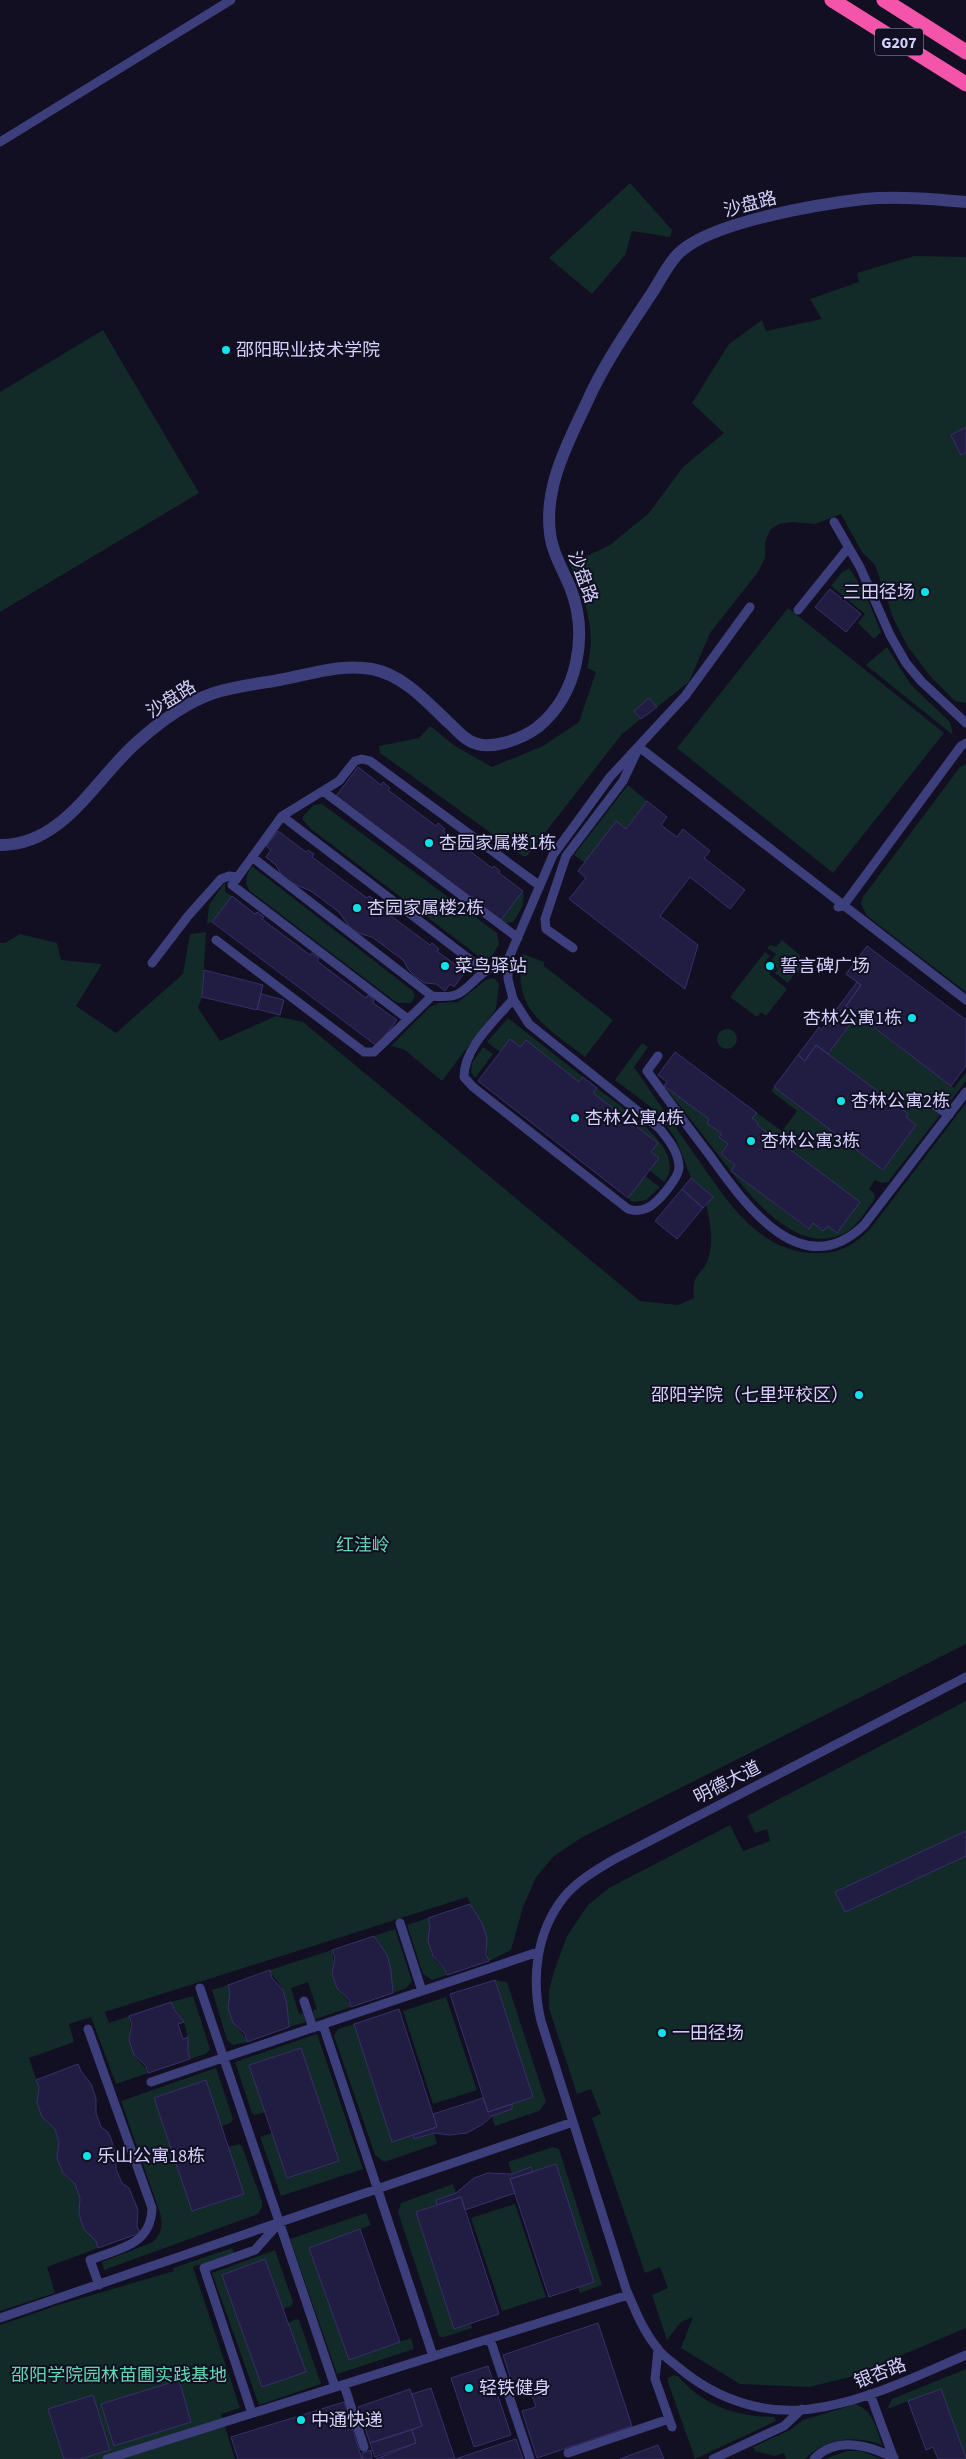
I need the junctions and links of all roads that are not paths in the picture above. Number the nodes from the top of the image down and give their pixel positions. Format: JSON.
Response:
{"nodes":[{"id":1,"x":231,"y":0,"type":"edge"},
{"id":2,"x":832,"y":0,"type":"edge"},
{"id":3,"x":884,"y":0,"type":"edge"},
{"id":4,"x":966,"y":52,"type":"edge"},
{"id":5,"x":966,"y":84,"type":"edge"},
{"id":6,"x":0,"y":142,"type":"edge"},
{"id":7,"x":966,"y":202,"type":"edge"},
{"id":8,"x":834,"y":522,"type":"dead end"},
{"id":9,"x":848,"y":548,"type":"junction"},
{"id":10,"x":750,"y":608,"type":"dead end"},
{"id":11,"x":798,"y":610,"type":"dead end"},
{"id":12,"x":966,"y":723,"type":"edge"},
{"id":13,"x":966,"y":742,"type":"edge"},
{"id":14,"x":638,"y":747,"type":"junction"},
{"id":15,"x":323,"y":791,"type":"junction"},
{"id":16,"x":282,"y":816,"type":"junction"},
{"id":17,"x":0,"y":845,"type":"edge"},
{"id":18,"x":252,"y":857,"type":"junction"},
{"id":19,"x":237,"y":877,"type":"junction"},
{"id":20,"x":540,"y":886,"type":"junction"},
{"id":21,"x":839,"y":907,"type":"junction"},
{"id":22,"x":518,"y":938,"type":"junction"},
{"id":23,"x":216,"y":940,"type":"dead end"},
{"id":24,"x":574,"y":948,"type":"dead end"},
{"id":25,"x":508,"y":960,"type":"junction"},
{"id":26,"x":152,"y":963,"type":"dead end"},
{"id":27,"x":485,"y":971,"type":"junction"},
{"id":28,"x":432,"y":996,"type":"junction"},
{"id":29,"x":513,"y":999,"type":"junction"},
{"id":30,"x":966,"y":1000,"type":"edge"},
{"id":31,"x":408,"y":1020,"type":"junction"},
{"id":32,"x":658,"y":1056,"type":"dead end"},
{"id":33,"x":966,"y":1092,"type":"edge"},
{"id":34,"x":932,"y":1104,"type":"dead end"},
{"id":35,"x":949,"y":1115,"type":"junction"},
{"id":36,"x":966,"y":1677,"type":"edge"},
{"id":37,"x":400,"y":1923,"type":"dead end"},
{"id":38,"x":538,"y":1952,"type":"junction"},
{"id":39,"x":200,"y":1988,"type":"dead end"},
{"id":40,"x":422,"y":1991,"type":"junction"},
{"id":41,"x":304,"y":2001,"type":"dead end"},
{"id":42,"x":323,"y":2025,"type":"junction"},
{"id":43,"x":313,"y":2028,"type":"junction"},
{"id":44,"x":88,"y":2029,"type":"dead end"},
{"id":45,"x":223,"y":2058,"type":"junction"},
{"id":46,"x":151,"y":2082,"type":"dead end"},
{"id":47,"x":573,"y":2122,"type":"junction"},
{"id":48,"x":378,"y":2189,"type":"junction"},
{"id":49,"x":279,"y":2223,"type":"junction"},
{"id":50,"x":99,"y":2285,"type":"junction"},
{"id":51,"x":628,"y":2295,"type":"junction"},
{"id":52,"x":0,"y":2318,"type":"edge"},
{"id":53,"x":490,"y":2339,"type":"junction"},
{"id":54,"x":658,"y":2350,"type":"junction"},
{"id":55,"x":434,"y":2356,"type":"junction"},
{"id":56,"x":966,"y":2356,"type":"edge"},
{"id":57,"x":339,"y":2386,"type":"junction"},
{"id":58,"x":870,"y":2394,"type":"junction"},
{"id":59,"x":802,"y":2409,"type":"junction"},
{"id":60,"x":252,"y":2413,"type":"junction"},
{"id":61,"x":364,"y":2447,"type":"dead end"},
{"id":62,"x":568,"y":2453,"type":"dead end"},
{"id":63,"x":894,"y":2458,"type":"edge"},
{"id":64,"x":107,"y":2459,"type":"edge"},
{"id":65,"x":530,"y":2459,"type":"edge"},
{"id":66,"x":713,"y":2459,"type":"edge"},
{"id":67,"x":814,"y":2459,"type":"edge"}],
"edges":[{"from":1,"to":6,"type":"lane"},
{"from":2,"to":5,"type":"highway","number":"G207"},
{"from":3,"to":4,"type":"highway","number":"G207"},
{"from":7,"to":17,"type":"street","name":"沙盘路"},
{"from":8,"to":9,"type":"lane"},
{"from":9,"to":11,"type":"lane"},
{"from":9,"to":12,"type":"lane"},
{"from":10,"to":14,"type":"lane"},
{"from":13,"to":21,"type":"lane"},
{"from":14,"to":20,"type":"lane"},
{"from":14,"to":21,"type":"lane"},
{"from":14,"to":24,"type":"lane"},
{"from":15,"to":16,"type":"lane"},
{"from":15,"to":20,"type":"lane"},
{"from":15,"to":22,"type":"lane"},
{"from":16,"to":18,"type":"lane"},
{"from":16,"to":27,"type":"lane"},
{"from":18,"to":19,"type":"lane"},
{"from":18,"to":28,"type":"lane"},
{"from":19,"to":26,"type":"lane"},
{"from":19,"to":31,"type":"lane"},
{"from":20,"to":22,"type":"lane"},
{"from":21,"to":30,"type":"lane"},
{"from":22,"to":25,"type":"lane"},
{"from":23,"to":31,"type":"lane"},
{"from":25,"to":27,"type":"lane"},
{"from":25,"to":29,"type":"lane"},
{"from":27,"to":28,"type":"lane"},
{"from":28,"to":31,"type":"lane"},
{"from":29,"to":29,"type":"lane"},
{"from":32,"to":35,"type":"lane"},
{"from":33,"to":35,"type":"lane"},
{"from":34,"to":35,"type":"lane"},
{"from":36,"to":38,"type":"lane","name":"明德大道"},
{"from":37,"to":40,"type":"lane"},
{"from":38,"to":40,"type":"lane"},
{"from":38,"to":47,"type":"lane","name":"明德大道"},
{"from":39,"to":45,"type":"lane"},
{"from":40,"to":42,"type":"lane"},
{"from":41,"to":43,"type":"lane"},
{"from":42,"to":43,"type":"lane"},
{"from":42,"to":48,"type":"lane"},
{"from":43,"to":45,"type":"lane"},
{"from":44,"to":50,"type":"lane"},
{"from":45,"to":46,"type":"lane"},
{"from":45,"to":49,"type":"lane"},
{"from":47,"to":48,"type":"lane"},
{"from":47,"to":51,"type":"lane","name":"明德大道"},
{"from":48,"to":49,"type":"lane"},
{"from":48,"to":55,"type":"lane"},
{"from":49,"to":50,"type":"lane"},
{"from":49,"to":57,"type":"lane"},
{"from":49,"to":60,"type":"lane"},
{"from":50,"to":52,"type":"lane"},
{"from":51,"to":53,"type":"lane"},
{"from":51,"to":54,"type":"lane","name":"银杏路"},
{"from":53,"to":55,"type":"lane"},
{"from":53,"to":65,"type":"lane"},
{"from":54,"to":59,"type":"lane","name":"银杏路"},
{"from":54,"to":62,"type":"lane"},
{"from":55,"to":57,"type":"lane"},
{"from":56,"to":58,"type":"lane","name":"银杏路"},
{"from":57,"to":60,"type":"lane"},
{"from":57,"to":61,"type":"lane"},
{"from":58,"to":59,"type":"lane","name":"银杏路"},
{"from":58,"to":63,"type":"lane"},
{"from":59,"to":66,"type":"lane"},
{"from":60,"to":64,"type":"lane"},
{"from":63,"to":67,"type":"lane"}]}
